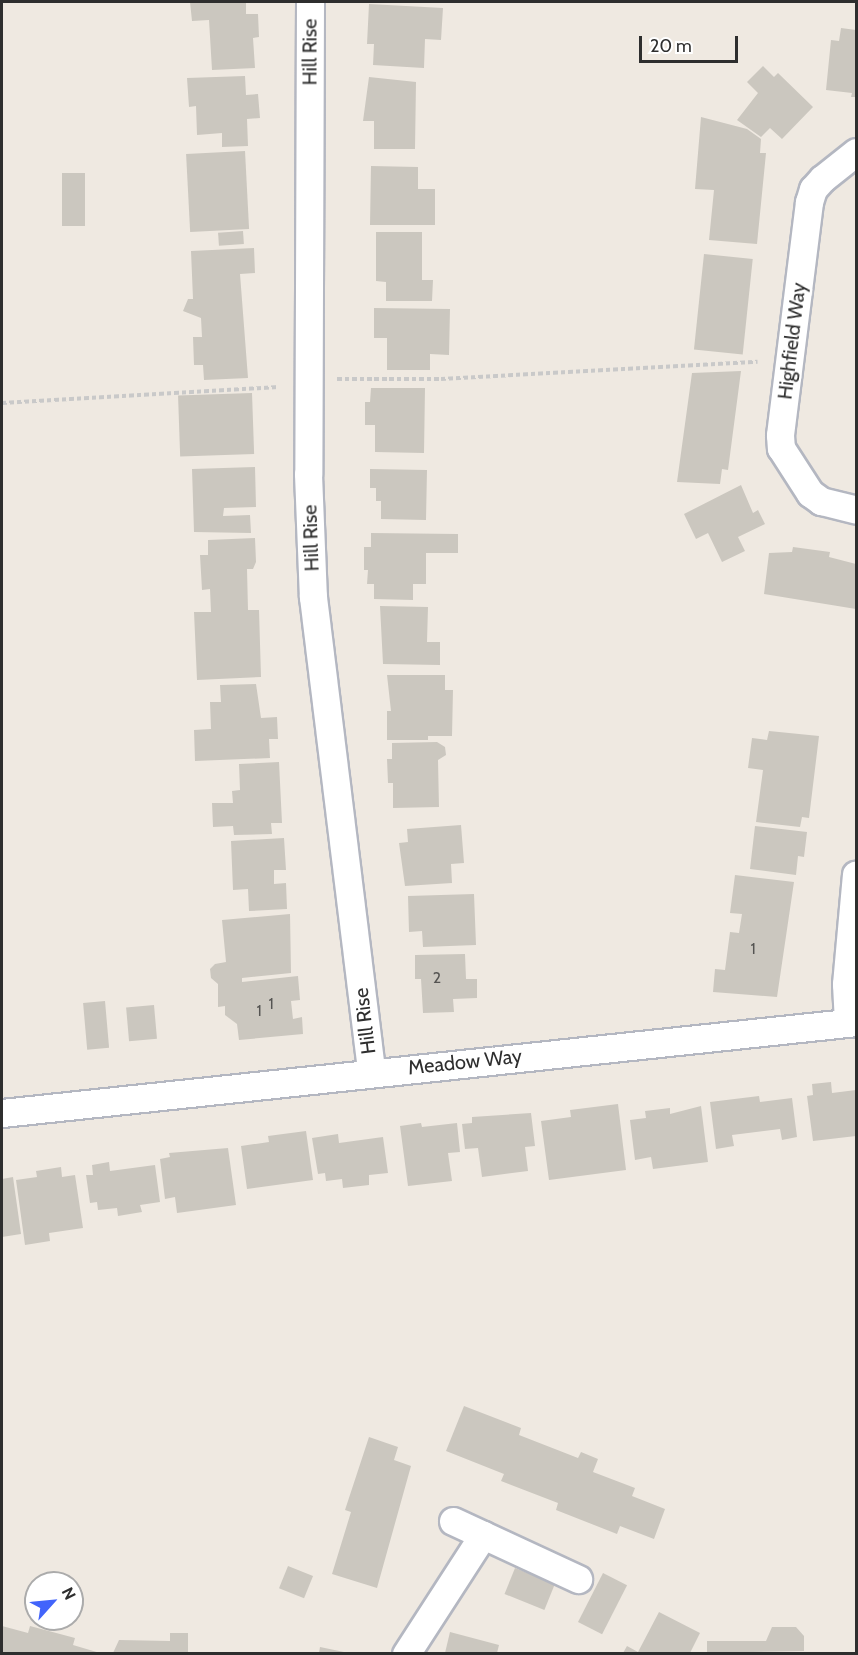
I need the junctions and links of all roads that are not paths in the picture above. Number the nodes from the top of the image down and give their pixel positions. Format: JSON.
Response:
{"nodes":[{"id":1,"x":310,"y":2,"type":"edge"},
{"id":2,"x":856,"y":153,"type":"edge"},
{"id":3,"x":856,"y":510,"type":"edge"},
{"id":4,"x":856,"y":874,"type":"edge"},
{"id":5,"x":852,"y":1022,"type":"edge"},
{"id":6,"x":371,"y":1072,"type":"junction"},
{"id":7,"x":2,"y":1113,"type":"edge"},
{"id":8,"x":453,"y":1521,"type":"dead end"},
{"id":9,"x":483,"y":1534,"type":"junction"},
{"id":10,"x":578,"y":1579,"type":"dead end"},
{"id":11,"x":406,"y":1653,"type":"edge"}],
"edges":[{"from":1,"to":6,"type":"street","name":"Hill Rise"},
{"from":2,"to":3,"type":"street","name":"Highfield Way"},
{"from":4,"to":5,"type":"street"},
{"from":5,"to":6,"type":"street","name":"Meadow Way"},
{"from":6,"to":7,"type":"street","name":"Meadow Way"},
{"from":8,"to":9,"type":"street"},
{"from":9,"to":10,"type":"street"},
{"from":9,"to":11,"type":"street"}]}
